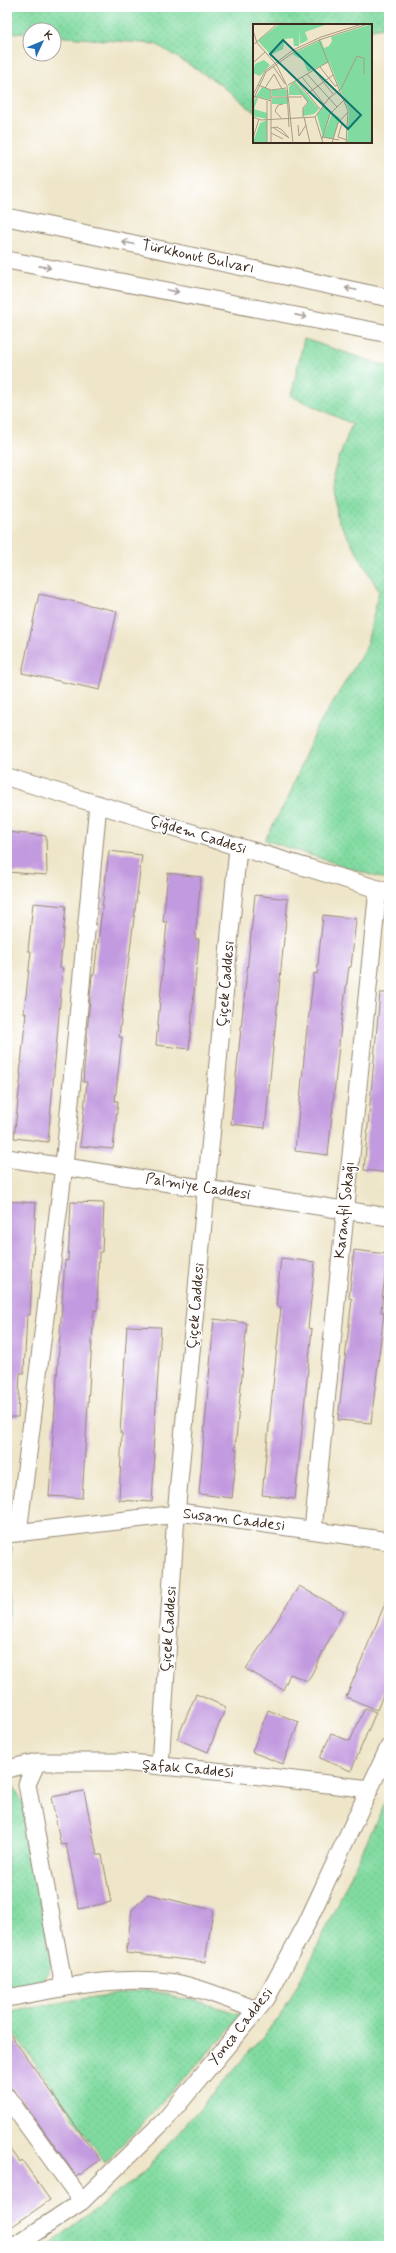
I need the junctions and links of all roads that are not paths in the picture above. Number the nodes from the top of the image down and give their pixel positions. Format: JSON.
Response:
{"nodes":[{"id":1,"x":7,"y":218,"type":"edge"},
{"id":2,"x":7,"y":260,"type":"edge"},
{"id":3,"x":389,"y":298,"type":"edge"},
{"id":4,"x":389,"y":334,"type":"edge"},
{"id":5,"x":7,"y":777,"type":"edge"},
{"id":6,"x":98,"y":804,"type":"junction"},
{"id":7,"x":238,"y":847,"type":"junction"},
{"id":8,"x":384,"y":891,"type":"edge"},
{"id":9,"x":7,"y":1158,"type":"edge"},
{"id":10,"x":64,"y":1166,"type":"junction"},
{"id":11,"x":207,"y":1188,"type":"junction"},
{"id":12,"x":345,"y":1210,"type":"junction"},
{"id":13,"x":389,"y":1217,"type":"edge"},
{"id":14,"x":176,"y":1514,"type":"junction"},
{"id":15,"x":313,"y":1530,"type":"junction"},
{"id":16,"x":12,"y":1533,"type":"edge"},
{"id":17,"x":389,"y":1541,"type":"edge"},
{"id":18,"x":389,"y":1747,"type":"edge"},
{"id":19,"x":37,"y":1762,"type":"junction"},
{"id":20,"x":160,"y":1766,"type":"junction"},
{"id":21,"x":7,"y":1769,"type":"edge"},
{"id":22,"x":370,"y":1789,"type":"junction"},
{"id":23,"x":64,"y":1987,"type":"junction"},
{"id":24,"x":7,"y":1998,"type":"edge"},
{"id":25,"x":257,"y":2010,"type":"junction"},
{"id":26,"x":7,"y":2097,"type":"edge"},
{"id":27,"x":82,"y":2201,"type":"junction"},
{"id":28,"x":14,"y":2246,"type":"edge"}],
"edges":[{"from":3,"to":1,"type":"street","name":"Türkkonut Bulvarı","one_way":true},
{"from":2,"to":4,"type":"street","one_way":true},
{"from":5,"to":6,"type":"street","name":"Çiğdem Caddesi"},
{"from":6,"to":7,"type":"street","name":"Çiğdem Caddesi"},
{"from":6,"to":10,"type":"street"},
{"from":7,"to":8,"type":"street","name":"Çiğdem Caddesi"},
{"from":7,"to":11,"type":"street","name":"Çiçek Caddesi"},
{"from":8,"to":12,"type":"street","name":"Karanfil Sokağı"},
{"from":9,"to":10,"type":"street","name":"Palmiye Caddesi"},
{"from":10,"to":11,"type":"street","name":"Palmiye Caddesi"},
{"from":10,"to":16,"type":"street"},
{"from":11,"to":12,"type":"street","name":"Palmiye Caddesi"},
{"from":11,"to":14,"type":"street","name":"Çiçek Caddesi"},
{"from":12,"to":13,"type":"street","name":"Palmiye Caddesi"},
{"from":12,"to":15,"type":"street","name":"Karanfil Sokağı"},
{"from":14,"to":15,"type":"street","name":"Susam Caddesi"},
{"from":14,"to":16,"type":"street","name":"Susam Caddesi"},
{"from":14,"to":20,"type":"street","name":"Çiçek Caddesi"},
{"from":15,"to":17,"type":"street","name":"Susam Caddesi"},
{"from":18,"to":22,"type":"street","name":"Yonca Caddesi"},
{"from":19,"to":20,"type":"street","name":"Şafak Caddesi"},
{"from":19,"to":21,"type":"street","name":"Şafak Caddesi"},
{"from":19,"to":23,"type":"street"},
{"from":20,"to":22,"type":"street","name":"Şafak Caddesi"},
{"from":22,"to":25,"type":"street","name":"Yonca Caddesi"},
{"from":23,"to":24,"type":"street"},
{"from":23,"to":25,"type":"street"},
{"from":25,"to":27,"type":"street","name":"Yonca Caddesi"},
{"from":26,"to":27,"type":"street"},
{"from":27,"to":28,"type":"street","name":"Yonca Caddesi"}]}
